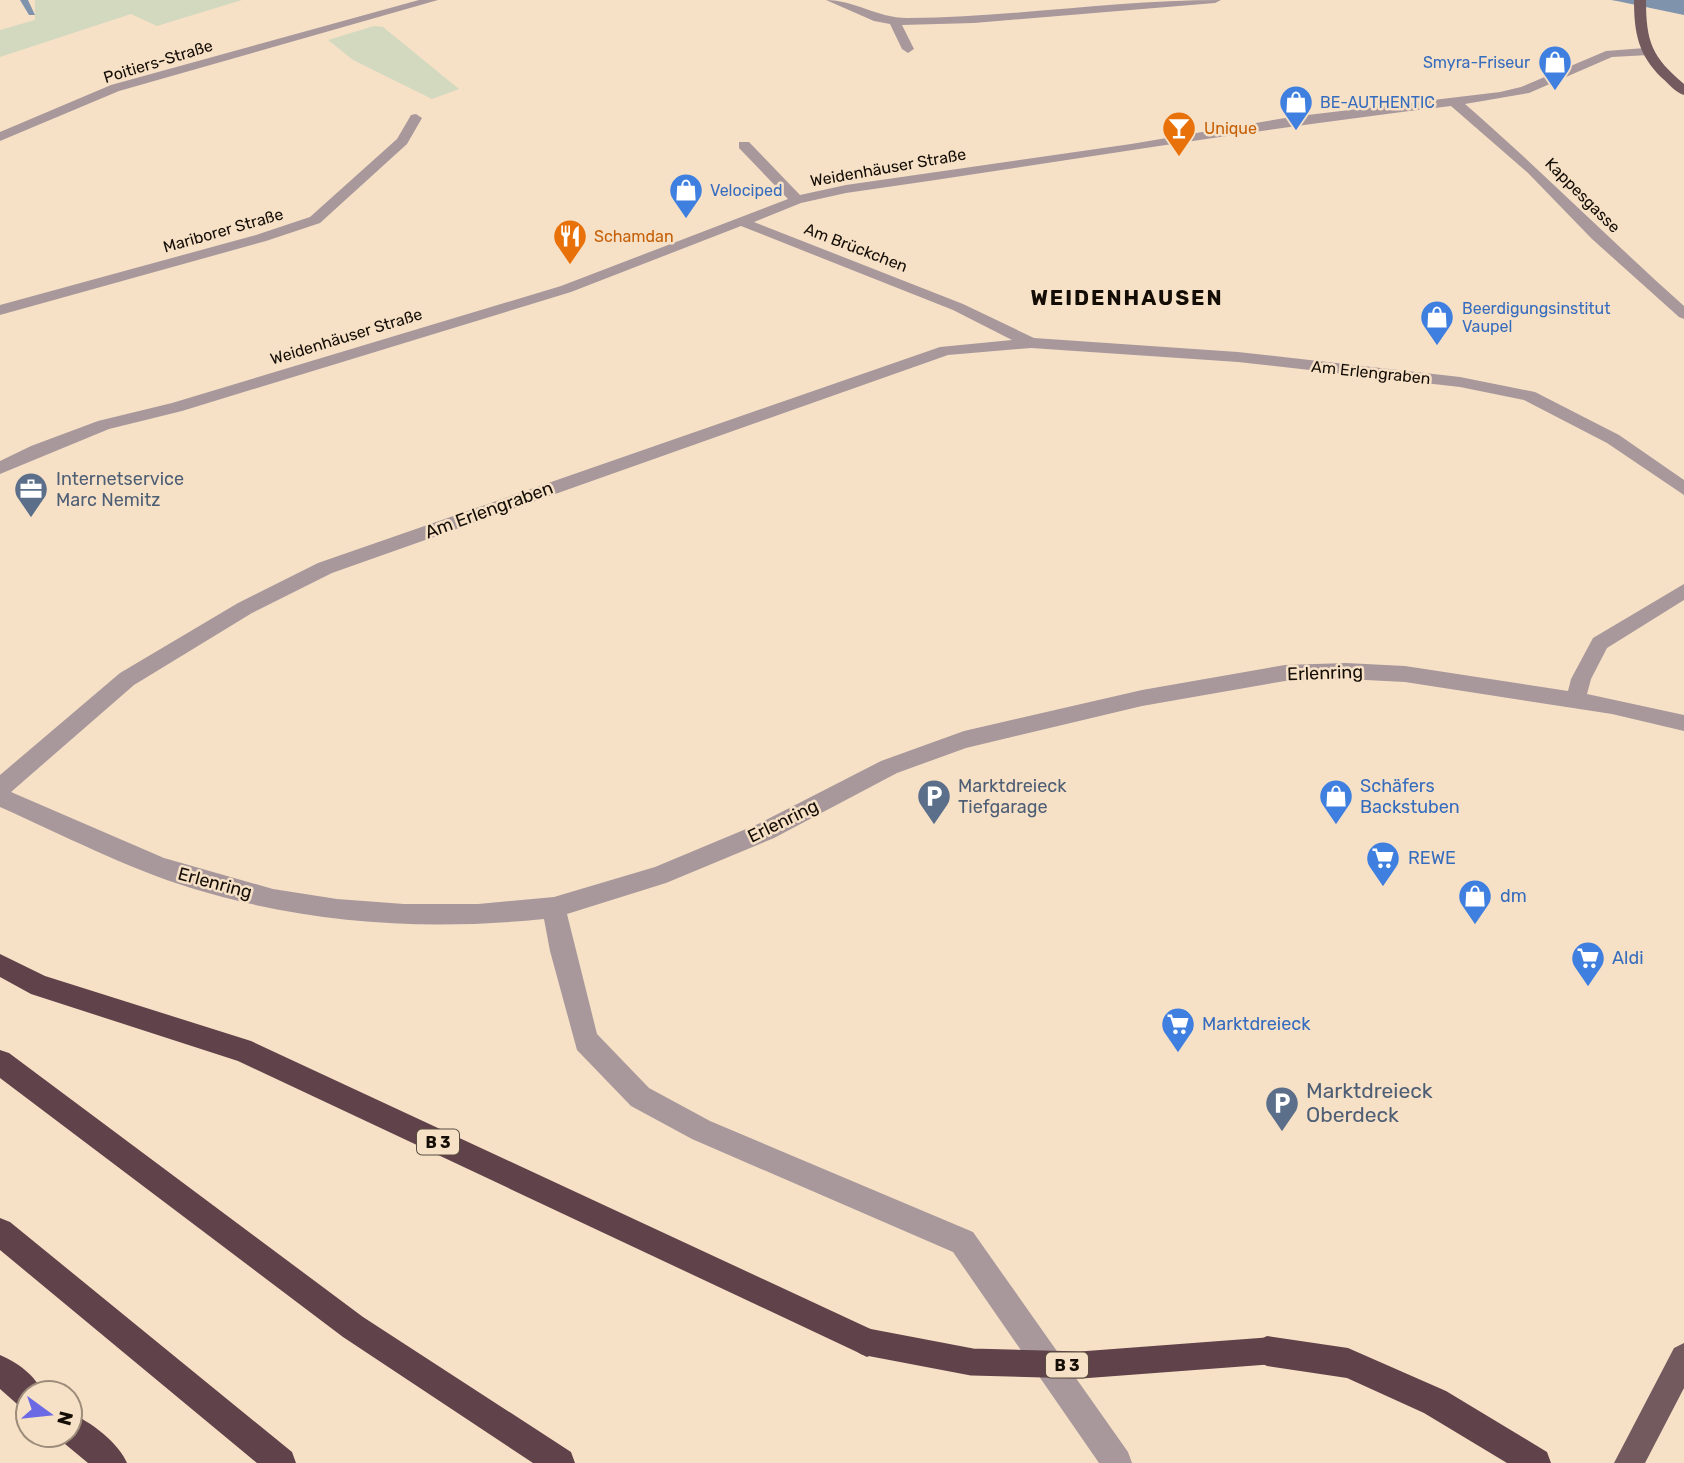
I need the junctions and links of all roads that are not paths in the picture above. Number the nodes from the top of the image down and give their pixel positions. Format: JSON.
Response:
{"nodes":[{"id":1,"x":432,"y":0,"type":"edge"},
{"id":2,"x":832,"y":0,"type":"edge"},
{"id":3,"x":1215,"y":0,"type":"edge"},
{"id":4,"x":1640,"y":0,"type":"edge"},
{"id":5,"x":894,"y":21,"type":"junction"},
{"id":6,"x":908,"y":49,"type":"dead end"},
{"id":7,"x":1645,"y":52,"type":"junction"},
{"id":8,"x":1683,"y":89,"type":"edge"},
{"id":9,"x":1456,"y":103,"type":"junction"},
{"id":10,"x":416,"y":118,"type":"dead end"},
{"id":11,"x":0,"y":137,"type":"edge"},
{"id":12,"x":744,"y":145,"type":"dead end"},
{"id":13,"x":797,"y":200,"type":"junction"},
{"id":14,"x":740,"y":221,"type":"junction"},
{"id":15,"x":958,"y":307,"type":"joint"},
{"id":16,"x":0,"y":310,"type":"edge"},
{"id":17,"x":1684,"y":314,"type":"edge"},
{"id":18,"x":1031,"y":343,"type":"junction"},
{"id":19,"x":0,"y":468,"type":"edge"},
{"id":20,"x":1684,"y":489,"type":"edge"},
{"id":21,"x":1684,"y":591,"type":"edge"},
{"id":22,"x":1575,"y":701,"type":"junction"},
{"id":23,"x":1680,"y":721,"type":"edge"},
{"id":24,"x":0,"y":788,"type":"edge"},
{"id":25,"x":0,"y":797,"type":"edge"},
{"id":26,"x":554,"y":908,"type":"junction"},
{"id":27,"x":0,"y":965,"type":"edge"},
{"id":28,"x":0,"y":1062,"type":"edge"},
{"id":29,"x":0,"y":1232,"type":"edge"},
{"id":30,"x":1684,"y":1358,"type":"edge"},
{"id":31,"x":0,"y":1370,"type":"edge"},
{"id":32,"x":14,"y":1382,"type":"edge"},
{"id":33,"x":84,"y":1440,"type":"edge"},
{"id":34,"x":112,"y":1463,"type":"edge"},
{"id":35,"x":281,"y":1463,"type":"edge"},
{"id":36,"x":560,"y":1463,"type":"edge"},
{"id":37,"x":1117,"y":1463,"type":"edge"},
{"id":38,"x":1536,"y":1463,"type":"edge"},
{"id":39,"x":1629,"y":1463,"type":"edge"}],
"edges":[{"from":1,"to":11,"type":"street","name":"Poitiers-Straße"},
{"from":2,"to":5,"type":"street"},
{"from":3,"to":5,"type":"street"},
{"from":4,"to":7,"type":"main road"},
{"from":5,"to":6,"type":"street"},
{"from":7,"to":8,"type":"main road"},
{"from":7,"to":9,"type":"street","name":"Weidenhäuser Straße"},
{"from":9,"to":13,"type":"street","name":"Weidenhäuser Straße"},
{"from":9,"to":17,"type":"street","name":"Kappesgasse"},
{"from":10,"to":16,"type":"street","name":"Mariborer Straße"},
{"from":12,"to":13,"type":"street"},
{"from":13,"to":14,"type":"street","name":"Weidenhäuser Straße"},
{"from":14,"to":15,"type":"street","name":"Am Brückchen"},
{"from":14,"to":19,"type":"street","name":"Weidenhäuser Straße"},
{"from":15,"to":18,"type":"street","name":"Am Erlengraben"},
{"from":18,"to":20,"type":"street","name":"Am Erlengraben"},
{"from":18,"to":24,"type":"street","name":"Am Erlengraben"},
{"from":21,"to":22,"type":"street"},
{"from":22,"to":23,"type":"street","name":"Erlenring"},
{"from":22,"to":26,"type":"street","name":"Erlenring"},
{"from":25,"to":26,"type":"street","name":"Erlenring"},
{"from":26,"to":37,"type":"street"},
{"from":27,"to":38,"type":"highway","number":"B 3","bridge":true},
{"from":28,"to":36,"type":"highway"},
{"from":29,"to":35,"type":"highway"},
{"from":30,"to":39,"type":"main road"},
{"from":31,"to":32,"type":"highway"},
{"from":33,"to":34,"type":"highway"}]}
